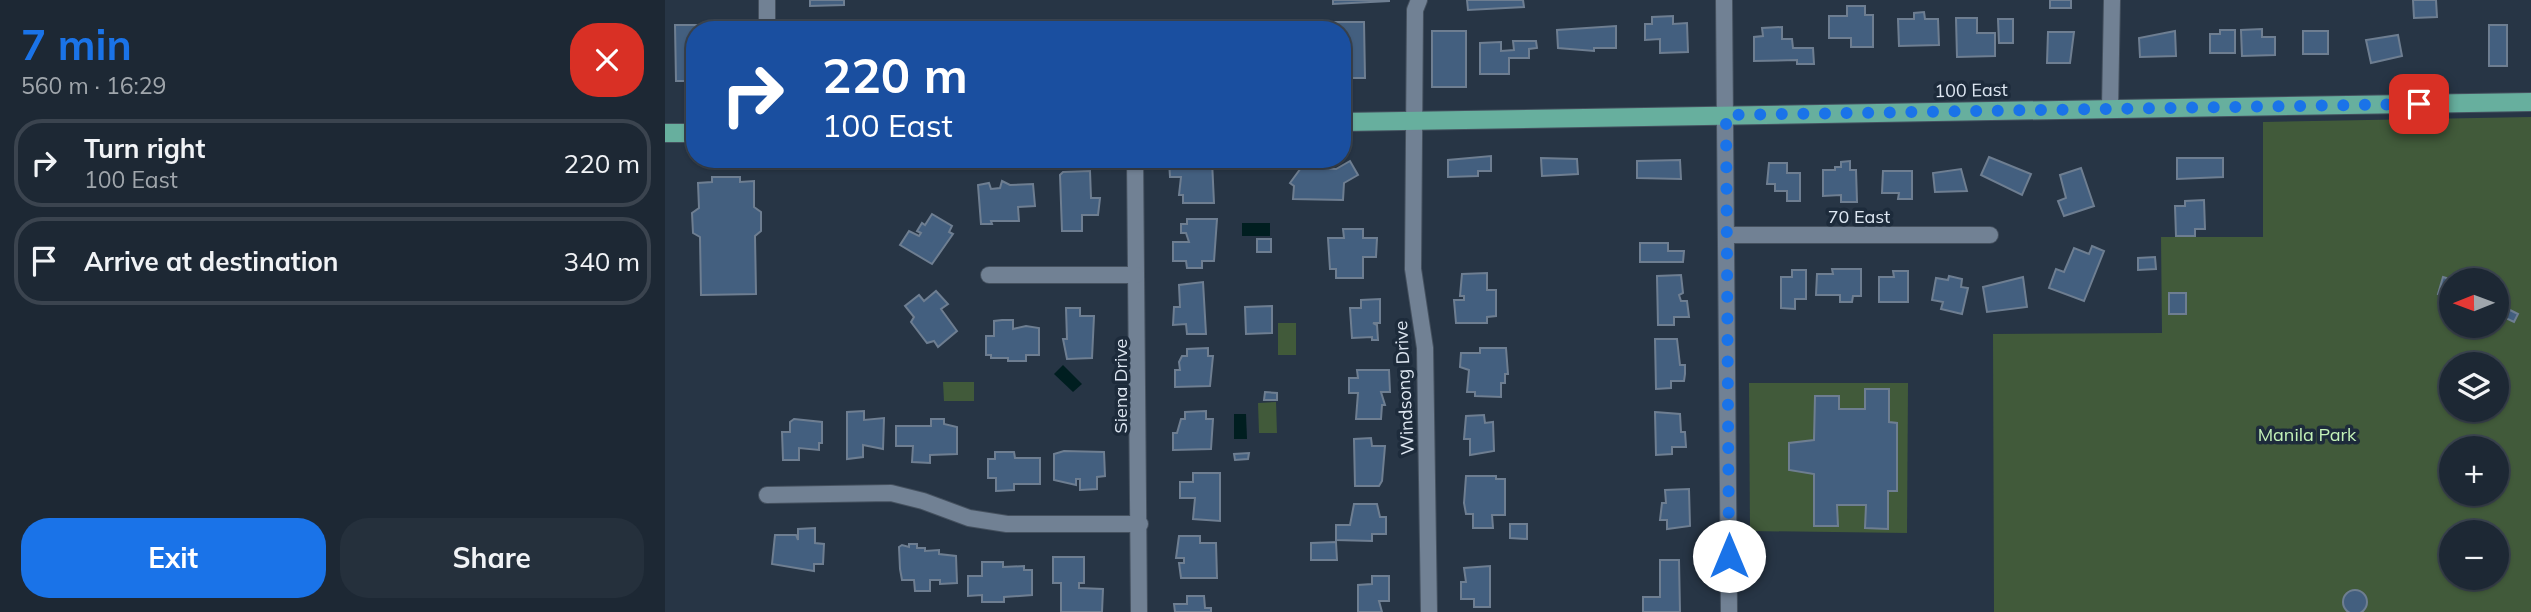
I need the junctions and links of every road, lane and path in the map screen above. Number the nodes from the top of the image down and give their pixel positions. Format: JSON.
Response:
{"nodes":[{"id":1,"x":767,"y":0,"type":"edge"},
{"id":2,"x":1419,"y":0,"type":"edge"},
{"id":3,"x":1724,"y":0,"type":"edge"},
{"id":4,"x":2112,"y":0,"type":"edge"},
{"id":5,"x":767,"y":21,"type":"edge"},
{"id":6,"x":2531,"y":102,"type":"edge"},
{"id":7,"x":2110,"y":108,"type":"junction"},
{"id":8,"x":1726,"y":115,"type":"junction"},
{"id":9,"x":1413,"y":121,"type":"junction"},
{"id":10,"x":1351,"y":122,"type":"edge"},
{"id":11,"x":665,"y":133,"type":"edge"},
{"id":12,"x":686,"y":133,"type":"edge"},
{"id":13,"x":1135,"y":168,"type":"edge"},
{"id":14,"x":1728,"y":235,"type":"junction"},
{"id":15,"x":1990,"y":235,"type":"dead end"},
{"id":16,"x":989,"y":275,"type":"dead end"},
{"id":17,"x":1136,"y":275,"type":"junction"},
{"id":18,"x":767,"y":495,"type":"dead end"},
{"id":19,"x":1140,"y":524,"type":"junction"},
{"id":20,"x":1139,"y":612,"type":"edge"},
{"id":21,"x":1429,"y":612,"type":"edge"},
{"id":22,"x":1729,"y":612,"type":"edge"}],
"edges":[{"from":1,"to":5,"type":"street"},
{"from":2,"to":9,"type":"street","name":"Windsong Drive"},
{"from":3,"to":8,"type":"street"},
{"from":4,"to":7,"type":"street"},
{"from":6,"to":7,"type":"main road","name":"100 East"},
{"from":7,"to":8,"type":"main road","name":"100 East"},
{"from":8,"to":9,"type":"main road","name":"100 East"},
{"from":8,"to":14,"type":"street"},
{"from":9,"to":10,"type":"main road","name":"100 East"},
{"from":9,"to":21,"type":"street","name":"Windsong Drive"},
{"from":11,"to":12,"type":"main road"},
{"from":13,"to":17,"type":"street","name":"Siena Drive"},
{"from":14,"to":15,"type":"street","name":"70 East"},
{"from":14,"to":22,"type":"street"},
{"from":16,"to":17,"type":"street"},
{"from":17,"to":19,"type":"street","name":"Siena Drive"},
{"from":18,"to":19,"type":"street"},
{"from":19,"to":20,"type":"street","name":"Siena Drive"}]}
